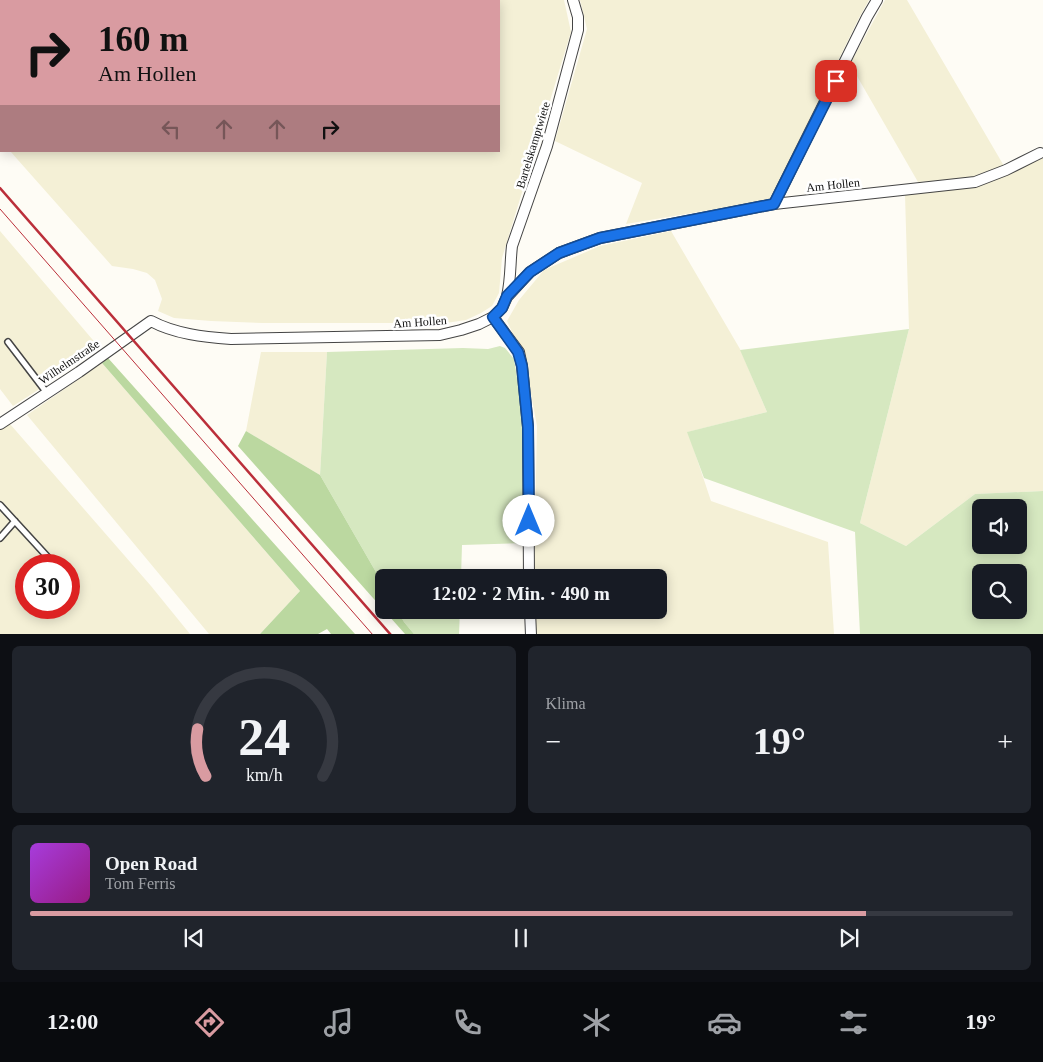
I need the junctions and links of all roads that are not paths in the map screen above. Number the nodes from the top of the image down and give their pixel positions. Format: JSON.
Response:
{"nodes":[{"id":1,"x":573,"y":0,"type":"edge"},
{"id":2,"x":877,"y":0,"type":"edge"},
{"id":3,"x":1040,"y":152,"type":"dead end"},
{"id":4,"x":774,"y":204,"type":"junction"},
{"id":5,"x":507,"y":296,"type":"junction"},
{"id":6,"x":493,"y":317,"type":"junction"},
{"id":7,"x":151,"y":321,"type":"joint"},
{"id":8,"x":8,"y":342,"type":"dead end"},
{"id":9,"x":47,"y":393,"type":"junction"},
{"id":10,"x":0,"y":424,"type":"edge"},
{"id":11,"x":0,"y":505,"type":"edge"},
{"id":12,"x":15,"y":521,"type":"junction"},
{"id":13,"x":0,"y":538,"type":"edge"},
{"id":14,"x":45,"y":554,"type":"edge"},
{"id":15,"x":529,"y":569,"type":"edge"},
{"id":16,"x":530,"y":619,"type":"edge"},
{"id":17,"x":531,"y":634,"type":"edge"}],
"edges":[{"from":1,"to":5,"type":"street","name":"Bartelskamptwiete"},
{"from":2,"to":4,"type":"street"},
{"from":3,"to":4,"type":"street","name":"Am Hollen"},
{"from":4,"to":5,"type":"street","name":"Am Hollen"},
{"from":5,"to":6,"type":"street","name":"Am Hollen"},
{"from":6,"to":7,"type":"street","name":"Am Hollen"},
{"from":6,"to":15,"type":"street"},
{"from":7,"to":9,"type":"street","name":"Wilhelmstraße"},
{"from":8,"to":9,"type":"lane"},
{"from":9,"to":10,"type":"street","name":"Wilhelmstraße"},
{"from":11,"to":12,"type":"lane"},
{"from":12,"to":13,"type":"lane"},
{"from":12,"to":14,"type":"lane"},
{"from":16,"to":17,"type":"street"}]}
